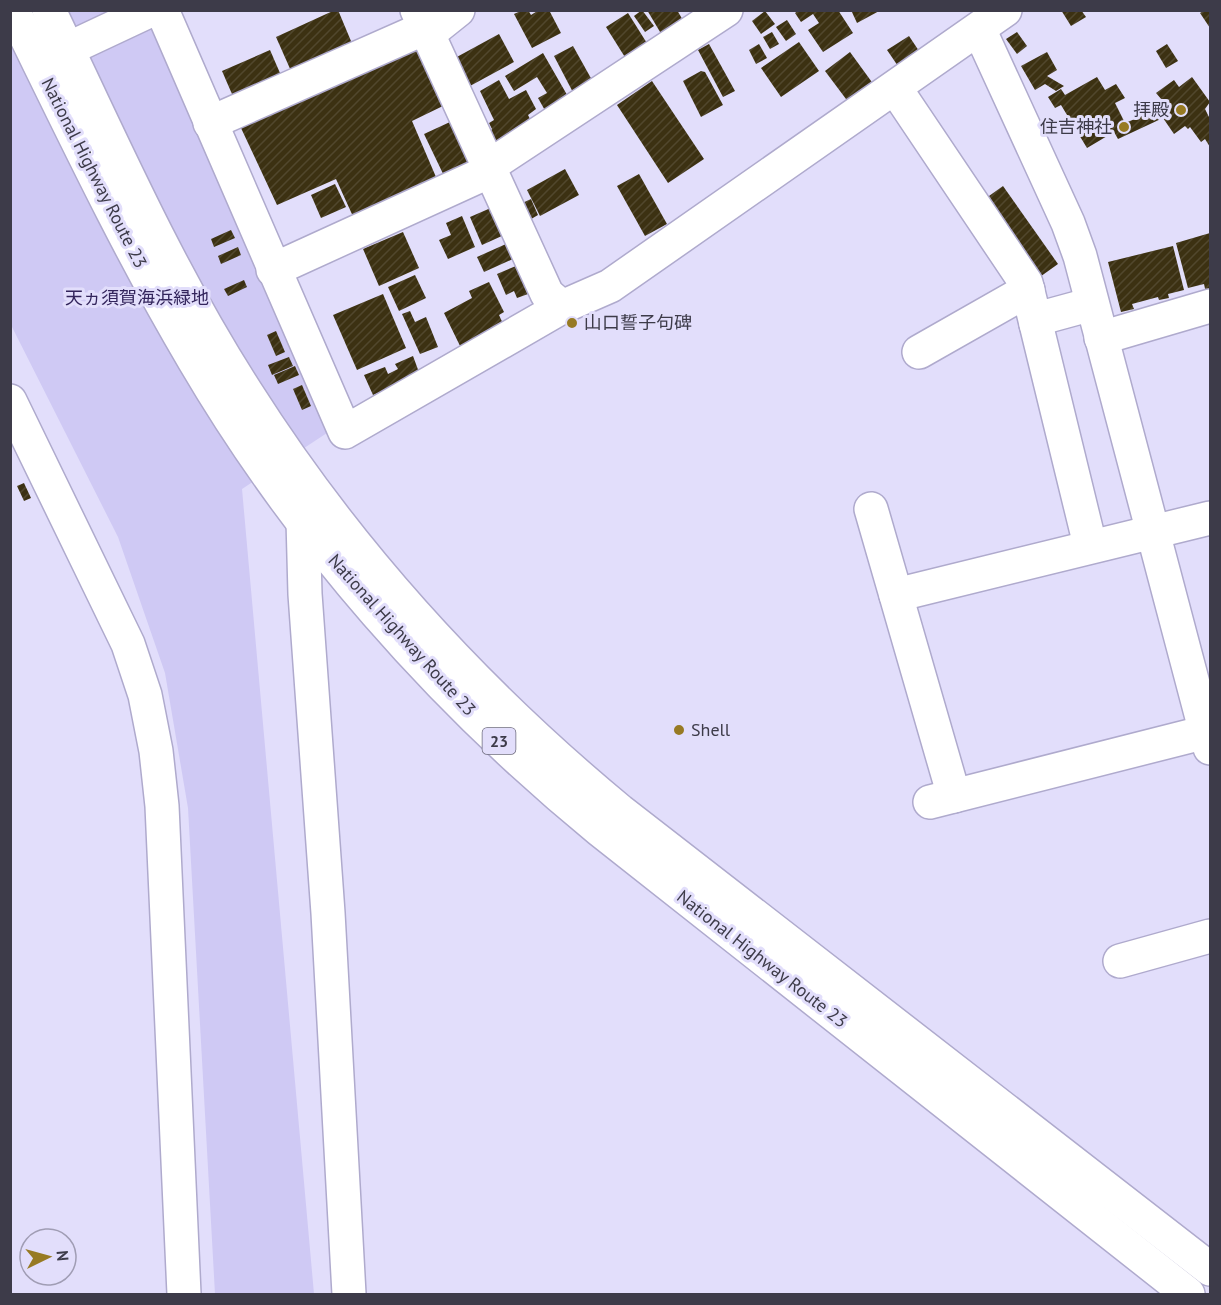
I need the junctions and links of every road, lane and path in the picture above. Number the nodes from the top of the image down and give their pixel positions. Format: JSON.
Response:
{"nodes":[{"id":1,"x":13,"y":10,"type":"edge"},
{"id":2,"x":49,"y":10,"type":"edge"},
{"id":3,"x":151,"y":10,"type":"edge"},
{"id":4,"x":162,"y":10,"type":"edge"},
{"id":5,"x":458,"y":10,"type":"edge"},
{"id":6,"x":726,"y":10,"type":"edge"},
{"id":7,"x":1005,"y":10,"type":"edge"},
{"id":8,"x":424,"y":24,"type":"edge"},
{"id":9,"x":979,"y":29,"type":"junction"},
{"id":10,"x":68,"y":49,"type":"junction"},
{"id":11,"x":895,"y":88,"type":"junction"},
{"id":12,"x":210,"y":123,"type":"junction"},
{"id":13,"x":489,"y":169,"type":"junction"},
{"id":14,"x":273,"y":270,"type":"junction"},
{"id":15,"x":1028,"y":290,"type":"junction"},
{"id":16,"x":1092,"y":304,"type":"junction"},
{"id":17,"x":1210,"y":306,"type":"edge"},
{"id":18,"x":562,"y":307,"type":"junction"},
{"id":19,"x":1036,"y":324,"type":"junction"},
{"id":20,"x":1101,"y":338,"type":"junction"},
{"id":21,"x":919,"y":352,"type":"dead end"},
{"id":22,"x":10,"y":401,"type":"edge"},
{"id":23,"x":871,"y":509,"type":"dead end"},
{"id":24,"x":1210,"y":518,"type":"edge"},
{"id":25,"x":303,"y":520,"type":"junction"},
{"id":26,"x":1153,"y":533,"type":"junction"},
{"id":27,"x":1090,"y":545,"type":"junction"},
{"id":28,"x":896,"y":595,"type":"junction"},
{"id":29,"x":1208,"y":740,"type":"edge"},
{"id":30,"x":1210,"y":936,"type":"edge"},
{"id":31,"x":1120,"y":961,"type":"dead end"},
{"id":32,"x":1210,"y":1269,"type":"edge"},
{"id":33,"x":184,"y":1294,"type":"edge"},
{"id":34,"x":349,"y":1294,"type":"edge"},
{"id":35,"x":1188,"y":1294,"type":"edge"}],
"edges":[{"from":1,"to":25,"type":"main road","name":"National Highway Route 23","number":"23"},
{"from":2,"to":10,"type":"main road","name":"National Highway Route 23","number":"23"},
{"from":3,"to":10,"type":"main road"},
{"from":4,"to":12,"type":"main road"},
{"from":5,"to":8,"type":"main road"},
{"from":6,"to":13,"type":"main road"},
{"from":7,"to":9,"type":"main road"},
{"from":8,"to":12,"type":"main road"},
{"from":8,"to":13,"type":"main road"},
{"from":9,"to":11,"type":"main road"},
{"from":9,"to":16,"type":"main road"},
{"from":10,"to":32,"type":"main road","name":"National Highway Route 23","number":"23"},
{"from":11,"to":15,"type":"main road"},
{"from":11,"to":18,"type":"main road"},
{"from":12,"to":14,"type":"main road"},
{"from":13,"to":14,"type":"main road"},
{"from":13,"to":18,"type":"main road"},
{"from":14,"to":18,"type":"main road"},
{"from":15,"to":19,"type":"main road"},
{"from":15,"to":21,"type":"main road"},
{"from":16,"to":19,"type":"main road"},
{"from":16,"to":20,"type":"main road"},
{"from":17,"to":20,"type":"main road"},
{"from":19,"to":27,"type":"main road"},
{"from":20,"to":26,"type":"main road"},
{"from":22,"to":33,"type":"main road"},
{"from":23,"to":28,"type":"main road"},
{"from":24,"to":26,"type":"main road"},
{"from":25,"to":34,"type":"main road"},
{"from":25,"to":35,"type":"main road","name":"National Highway Route 23","number":"23"},
{"from":26,"to":27,"type":"main road"},
{"from":26,"to":29,"type":"main road"},
{"from":27,"to":28,"type":"main road"},
{"from":28,"to":29,"type":"main road"},
{"from":30,"to":31,"type":"main road"}]}
